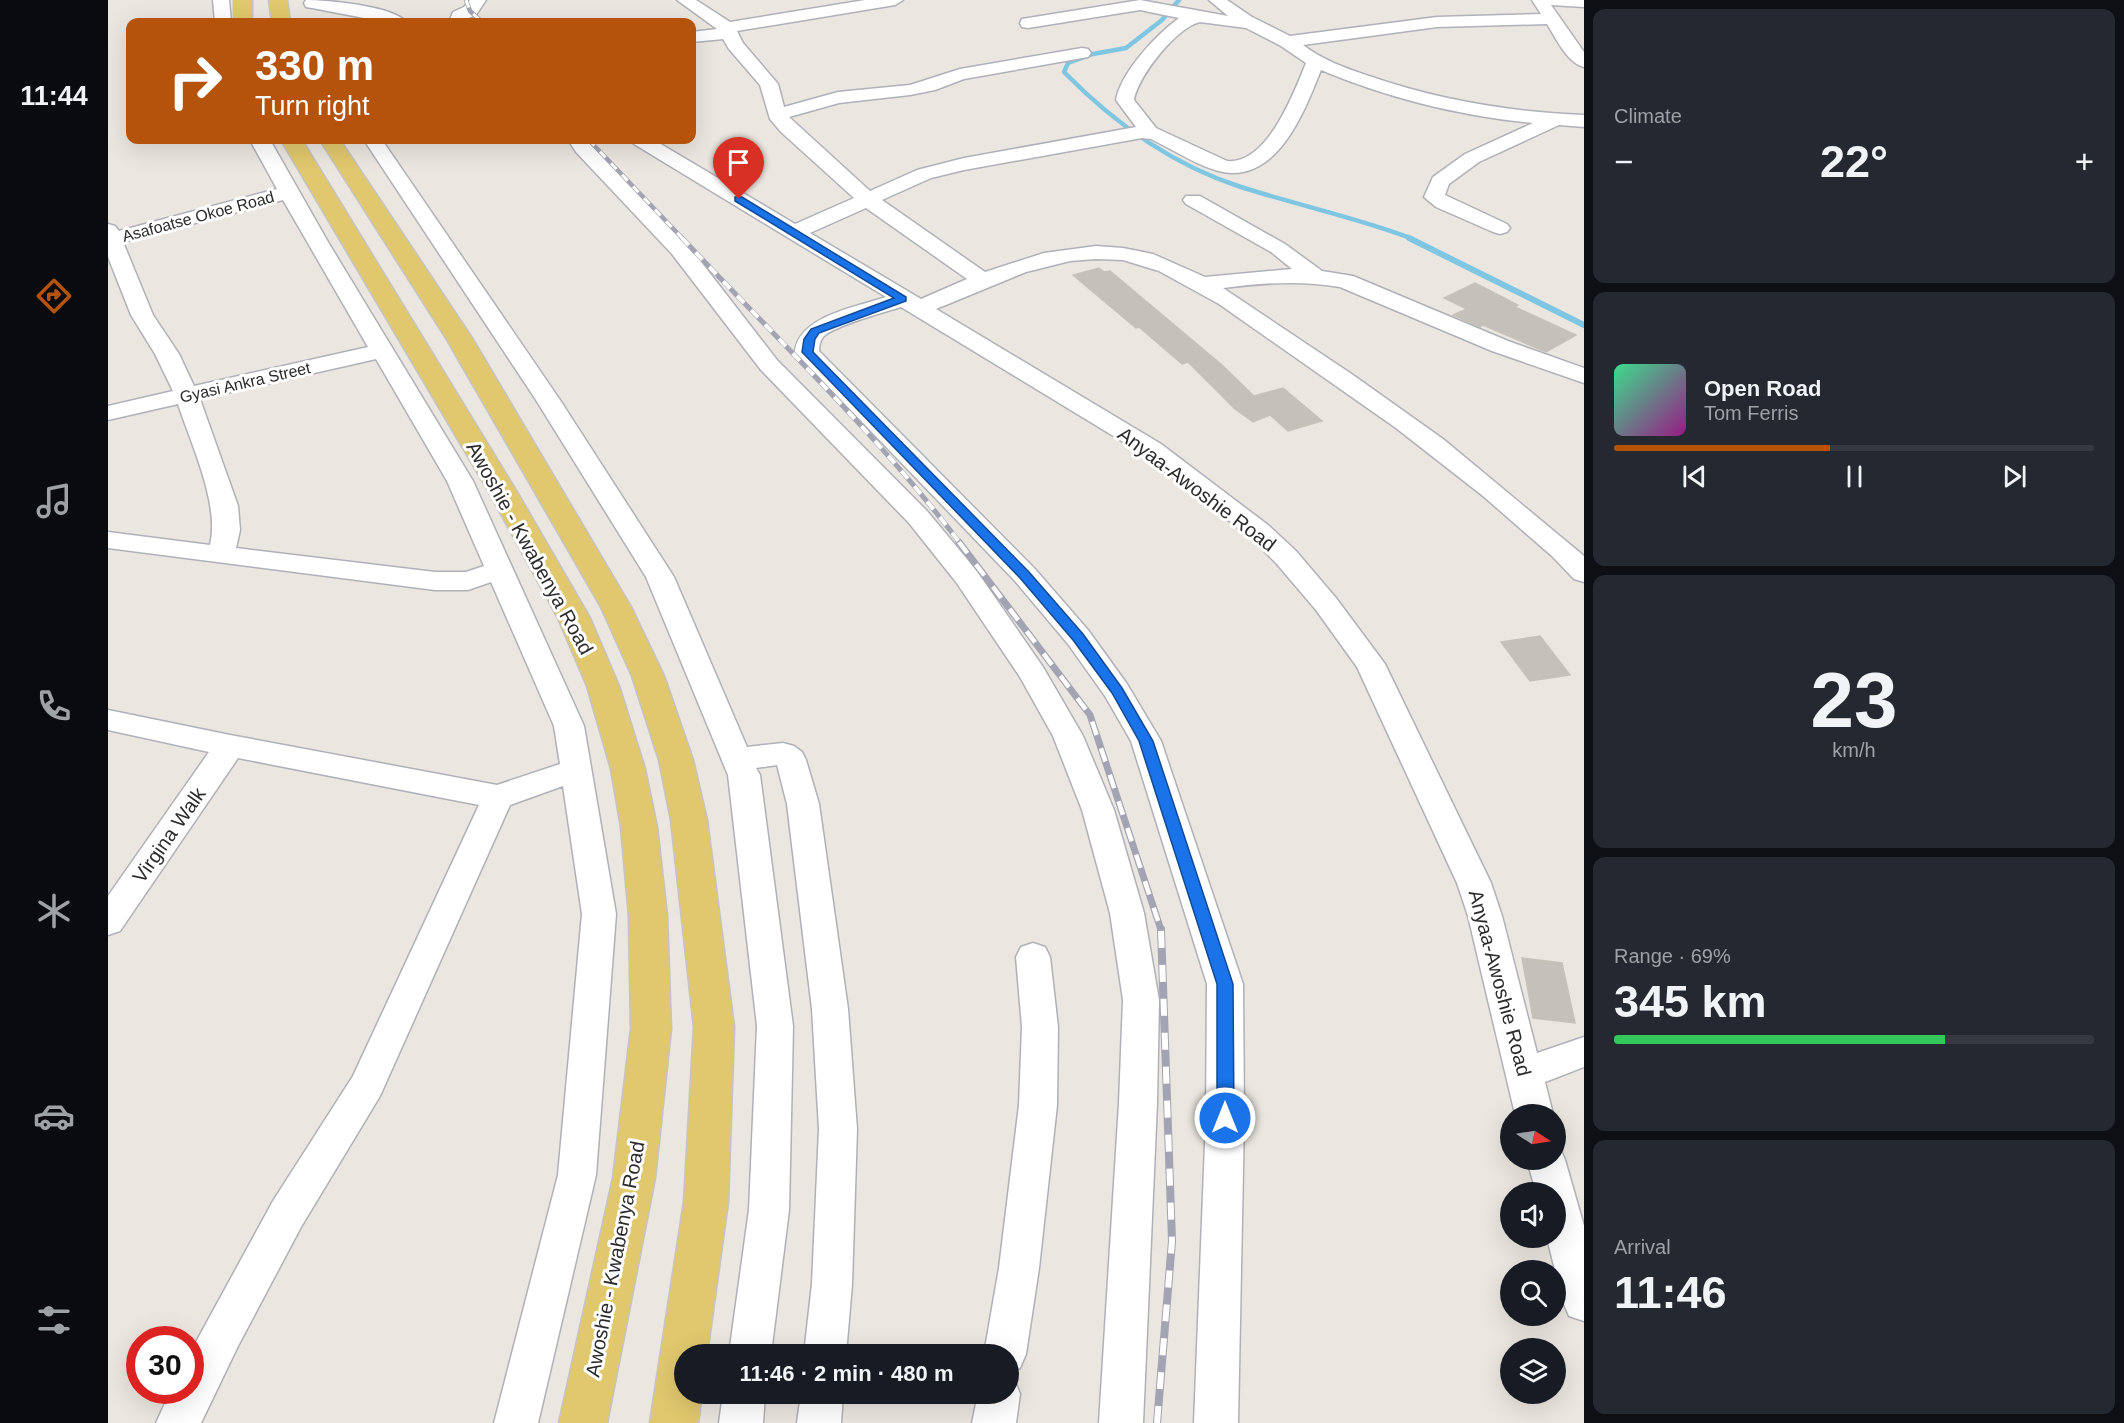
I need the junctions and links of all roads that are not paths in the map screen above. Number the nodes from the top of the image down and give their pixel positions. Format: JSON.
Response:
{"nodes":[{"id":1,"x":221,"y":0,"type":"edge"},
{"id":2,"x":243,"y":0,"type":"edge"},
{"id":3,"x":278,"y":0,"type":"edge"},
{"id":4,"x":447,"y":0,"type":"edge"},
{"id":5,"x":478,"y":0,"type":"edge"},
{"id":6,"x":685,"y":0,"type":"edge"},
{"id":7,"x":895,"y":0,"type":"edge"},
{"id":8,"x":1217,"y":0,"type":"edge"},
{"id":9,"x":1540,"y":0,"type":"edge"},
{"id":10,"x":311,"y":1,"type":"edge"},
{"id":11,"x":1584,"y":2,"type":"edge"},
{"id":12,"x":1200,"y":17,"type":"junction"},
{"id":13,"x":223,"y":18,"type":"edge"},
{"id":14,"x":243,"y":18,"type":"edge"},
{"id":15,"x":280,"y":18,"type":"edge"},
{"id":16,"x":314,"y":18,"type":"edge"},
{"id":17,"x":343,"y":18,"type":"edge"},
{"id":18,"x":368,"y":18,"type":"edge"},
{"id":19,"x":387,"y":18,"type":"edge"},
{"id":20,"x":459,"y":18,"type":"edge"},
{"id":21,"x":462,"y":18,"type":"edge"},
{"id":22,"x":1552,"y":19,"type":"junction"},
{"id":23,"x":1028,"y":23,"type":"dead end"},
{"id":24,"x":1249,"y":23,"type":"junction"},
{"id":25,"x":728,"y":31,"type":"junction"},
{"id":26,"x":696,"y":36,"type":"edge"},
{"id":27,"x":1287,"y":42,"type":"junction"},
{"id":28,"x":1082,"y":53,"type":"dead end"},
{"id":29,"x":1315,"y":62,"type":"junction"},
{"id":30,"x":1584,"y":62,"type":"edge"},
{"id":31,"x":777,"y":115,"type":"junction"},
{"id":32,"x":1555,"y":120,"type":"junction"},
{"id":33,"x":1584,"y":121,"type":"edge"},
{"id":34,"x":1139,"y":132,"type":"junction"},
{"id":35,"x":262,"y":144,"type":"edge"},
{"id":36,"x":293,"y":144,"type":"edge"},
{"id":37,"x":333,"y":144,"type":"edge"},
{"id":38,"x":376,"y":144,"type":"edge"},
{"id":39,"x":580,"y":144,"type":"edge"},
{"id":40,"x":648,"y":144,"type":"edge"},
{"id":41,"x":289,"y":192,"type":"junction"},
{"id":42,"x":867,"y":199,"type":"junction"},
{"id":43,"x":1193,"y":200,"type":"dead end"},
{"id":44,"x":1500,"y":228,"type":"dead end"},
{"id":45,"x":793,"y":233,"type":"junction"},
{"id":46,"x":109,"y":236,"type":"edge"},
{"id":47,"x":1315,"y":276,"type":"junction"},
{"id":48,"x":984,"y":281,"type":"junction"},
{"id":49,"x":1201,"y":284,"type":"junction"},
{"id":50,"x":911,"y":304,"type":"junction"},
{"id":51,"x":459,"y":338,"type":"junction"},
{"id":52,"x":415,"y":346,"type":"junction"},
{"id":53,"x":382,"y":351,"type":"junction"},
{"id":54,"x":1584,"y":376,"type":"edge"},
{"id":55,"x":187,"y":396,"type":"junction"},
{"id":56,"x":108,"y":413,"type":"edge"},
{"id":57,"x":109,"y":541,"type":"edge"},
{"id":58,"x":221,"y":555,"type":"junction"},
{"id":59,"x":500,"y":570,"type":"junction"},
{"id":60,"x":1584,"y":573,"type":"edge"},
{"id":61,"x":108,"y":720,"type":"edge"},
{"id":62,"x":230,"y":747,"type":"junction"},
{"id":63,"x":737,"y":759,"type":"junction"},
{"id":64,"x":576,"y":770,"type":"junction"},
{"id":65,"x":498,"y":797,"type":"junction"},
{"id":66,"x":108,"y":922,"type":"edge"},
{"id":67,"x":1033,"y":957,"type":"dead end"},
{"id":68,"x":1584,"y":1052,"type":"edge"},
{"id":69,"x":1523,"y":1074,"type":"junction"},
{"id":70,"x":1531,"y":1104,"type":"edge"},
{"id":71,"x":1566,"y":1235,"type":"edge"},
{"id":72,"x":1584,"y":1302,"type":"edge"},
{"id":73,"x":686,"y":1344,"type":"edge"},
{"id":74,"x":751,"y":1344,"type":"edge"},
{"id":75,"x":826,"y":1344,"type":"edge"},
{"id":76,"x":1007,"y":1344,"type":"edge"},
{"id":77,"x":677,"y":1404,"type":"edge"},
{"id":78,"x":743,"y":1404,"type":"edge"},
{"id":79,"x":821,"y":1404,"type":"edge"},
{"id":80,"x":997,"y":1404,"type":"edge"},
{"id":81,"x":178,"y":1423,"type":"edge"},
{"id":82,"x":516,"y":1423,"type":"edge"},
{"id":83,"x":583,"y":1423,"type":"edge"},
{"id":84,"x":674,"y":1423,"type":"edge"},
{"id":85,"x":741,"y":1423,"type":"edge"},
{"id":86,"x":819,"y":1423,"type":"edge"},
{"id":87,"x":994,"y":1423,"type":"edge"},
{"id":88,"x":1121,"y":1423,"type":"edge"},
{"id":89,"x":1216,"y":1423,"type":"edge"}],
"edges":[{"from":1,"to":13,"type":"street"},
{"from":2,"to":14,"type":"main road"},
{"from":3,"to":15,"type":"main road"},
{"from":4,"to":20,"type":"street"},
{"from":5,"to":21,"type":"street"},
{"from":6,"to":25,"type":"street"},
{"from":7,"to":25,"type":"street"},
{"from":8,"to":24,"type":"street"},
{"from":9,"to":11,"type":"street"},
{"from":9,"to":22,"type":"street"},
{"from":10,"to":16,"type":"street"},
{"from":10,"to":19,"type":"street"},
{"from":12,"to":23,"type":"street"},
{"from":12,"to":24,"type":"street"},
{"from":12,"to":34,"type":"street"},
{"from":17,"to":18,"type":"street"},
{"from":22,"to":27,"type":"street"},
{"from":22,"to":30,"type":"street"},
{"from":24,"to":27,"type":"street"},
{"from":25,"to":26,"type":"street"},
{"from":25,"to":31,"type":"street"},
{"from":27,"to":29,"type":"street"},
{"from":28,"to":31,"type":"street"},
{"from":29,"to":32,"type":"street"},
{"from":29,"to":34,"type":"street"},
{"from":31,"to":42,"type":"street"},
{"from":32,"to":33,"type":"street"},
{"from":32,"to":44,"type":"street"},
{"from":34,"to":42,"type":"street"},
{"from":35,"to":41,"type":"street"},
{"from":36,"to":52,"type":"main road","name":"Awoshie - Kwabenya Road"},
{"from":37,"to":51,"type":"main road","name":"Awoshie - Kwabenya Road"},
{"from":38,"to":63,"type":"street"},
{"from":39,"to":88,"type":"street"},
{"from":40,"to":45,"type":"street","name":"Anyaa-Awoshie Road"},
{"from":41,"to":46,"type":"street","name":"Asafoatse Okoe Road"},
{"from":41,"to":53,"type":"street"},
{"from":42,"to":45,"type":"street"},
{"from":42,"to":48,"type":"street"},
{"from":43,"to":47,"type":"street"},
{"from":45,"to":50,"type":"street","name":"Anyaa-Awoshie Road"},
{"from":46,"to":55,"type":"street"},
{"from":47,"to":49,"type":"street"},
{"from":47,"to":54,"type":"street"},
{"from":48,"to":49,"type":"street"},
{"from":48,"to":50,"type":"street"},
{"from":49,"to":60,"type":"street"},
{"from":50,"to":69,"type":"street","name":"Anyaa-Awoshie Road"},
{"from":50,"to":89,"type":"street"},
{"from":51,"to":52,"type":"main road"},
{"from":51,"to":73,"type":"main road","name":"Awoshie - Kwabenya Road"},
{"from":52,"to":83,"type":"main road","name":"Awoshie - Kwabenya Road"},
{"from":53,"to":55,"type":"street","name":"Gyasi Ankra Street"},
{"from":53,"to":59,"type":"street"},
{"from":55,"to":56,"type":"street","name":"Gyasi Ankra Street"},
{"from":55,"to":58,"type":"street"},
{"from":57,"to":58,"type":"street"},
{"from":58,"to":59,"type":"street"},
{"from":59,"to":64,"type":"street"},
{"from":61,"to":62,"type":"street"},
{"from":62,"to":65,"type":"street"},
{"from":62,"to":66,"type":"street","name":"Virgina Walk"},
{"from":63,"to":74,"type":"street"},
{"from":63,"to":75,"type":"street"},
{"from":64,"to":65,"type":"street"},
{"from":64,"to":82,"type":"street"},
{"from":65,"to":81,"type":"street"},
{"from":67,"to":76,"type":"street"},
{"from":68,"to":69,"type":"street"},
{"from":69,"to":70,"type":"street","name":"Anyaa-Awoshie Road"},
{"from":71,"to":72,"type":"street"},
{"from":77,"to":84,"type":"main road","name":"Awoshie - Kwabenya Road"},
{"from":78,"to":85,"type":"street"},
{"from":79,"to":86,"type":"street"},
{"from":80,"to":87,"type":"street"}]}
